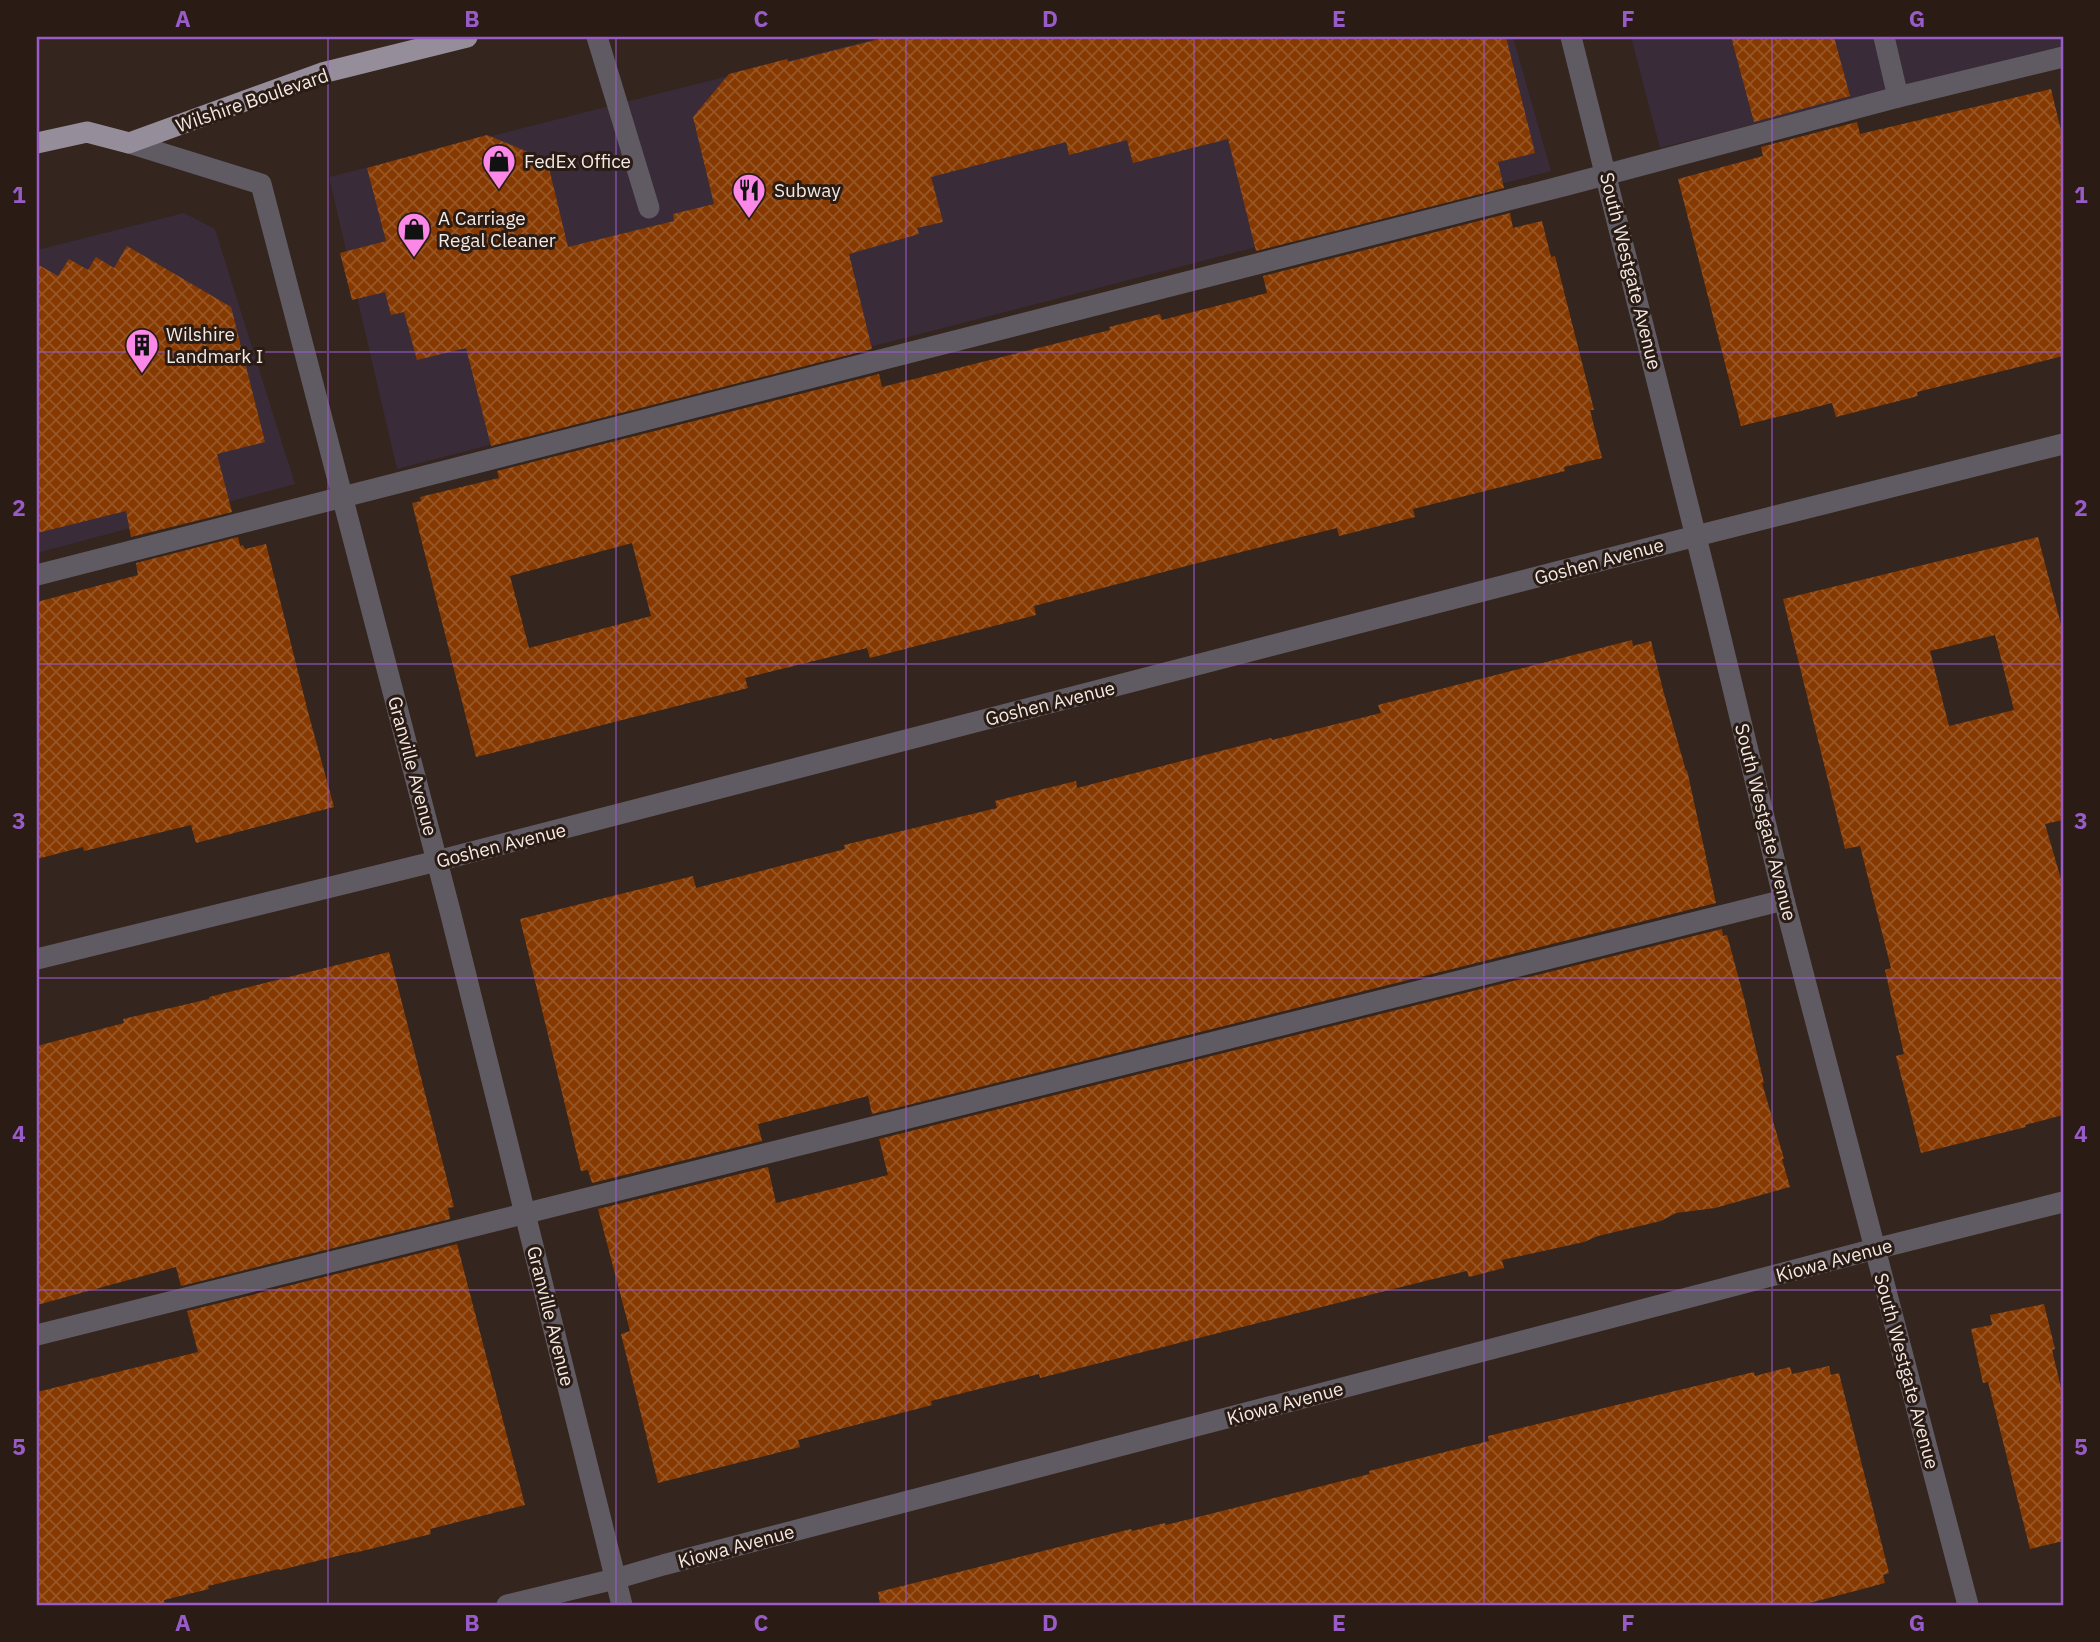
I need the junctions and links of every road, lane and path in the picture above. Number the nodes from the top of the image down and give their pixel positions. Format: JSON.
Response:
{"nodes":[{"id":1,"x":467,"y":37,"type":"edge"},
{"id":2,"x":597,"y":37,"type":"edge"},
{"id":3,"x":1571,"y":37,"type":"edge"},
{"id":4,"x":1884,"y":37,"type":"edge"},
{"id":5,"x":2063,"y":57,"type":"edge"},
{"id":6,"x":1898,"y":97,"type":"junction"},
{"id":7,"x":37,"y":143,"type":"edge"},
{"id":8,"x":129,"y":143,"type":"junction"},
{"id":9,"x":1607,"y":175,"type":"junction"},
{"id":10,"x":649,"y":208,"type":"dead end"},
{"id":11,"x":2063,"y":444,"type":"edge"},
{"id":12,"x":343,"y":499,"type":"junction"},
{"id":13,"x":1696,"y":536,"type":"junction"},
{"id":14,"x":37,"y":575,"type":"edge"},
{"id":15,"x":438,"y":861,"type":"junction"},
{"id":16,"x":1784,"y":900,"type":"junction"},
{"id":17,"x":37,"y":959,"type":"edge"},
{"id":18,"x":2063,"y":1202,"type":"edge"},
{"id":19,"x":526,"y":1215,"type":"junction"},
{"id":20,"x":1875,"y":1249,"type":"junction"},
{"id":21,"x":37,"y":1335,"type":"edge"},
{"id":22,"x":615,"y":1579,"type":"junction"},
{"id":23,"x":508,"y":1605,"type":"edge"},
{"id":24,"x":622,"y":1605,"type":"edge"},
{"id":25,"x":1968,"y":1605,"type":"edge"}],
"edges":[{"from":1,"to":8,"type":"main road","name":"Wilshire Boulevard"},
{"from":2,"to":10,"type":"street"},
{"from":3,"to":9,"type":"street","name":"South Westgate Avenue"},
{"from":4,"to":6,"type":"street"},
{"from":5,"to":6,"type":"street"},
{"from":6,"to":9,"type":"street"},
{"from":7,"to":8,"type":"main road"},
{"from":8,"to":12,"type":"street","name":"Granville Avenue"},
{"from":9,"to":12,"type":"street"},
{"from":9,"to":13,"type":"street","name":"South Westgate Avenue"},
{"from":11,"to":13,"type":"street","name":"Goshen Avenue"},
{"from":12,"to":14,"type":"street"},
{"from":12,"to":15,"type":"street","name":"Granville Avenue"},
{"from":13,"to":15,"type":"street","name":"Goshen Avenue"},
{"from":13,"to":16,"type":"street","name":"South Westgate Avenue"},
{"from":15,"to":17,"type":"street","name":"Goshen Avenue"},
{"from":15,"to":19,"type":"street","name":"Granville Avenue"},
{"from":16,"to":19,"type":"street"},
{"from":16,"to":20,"type":"street","name":"South Westgate Avenue"},
{"from":18,"to":20,"type":"street","name":"Kiowa Avenue"},
{"from":19,"to":21,"type":"street"},
{"from":19,"to":22,"type":"street","name":"Granville Avenue"},
{"from":20,"to":22,"type":"street","name":"Kiowa Avenue"},
{"from":20,"to":25,"type":"street","name":"South Westgate Avenue"},
{"from":22,"to":23,"type":"street","name":"Kiowa Avenue"},
{"from":22,"to":24,"type":"street","name":"Granville Avenue"}]}
